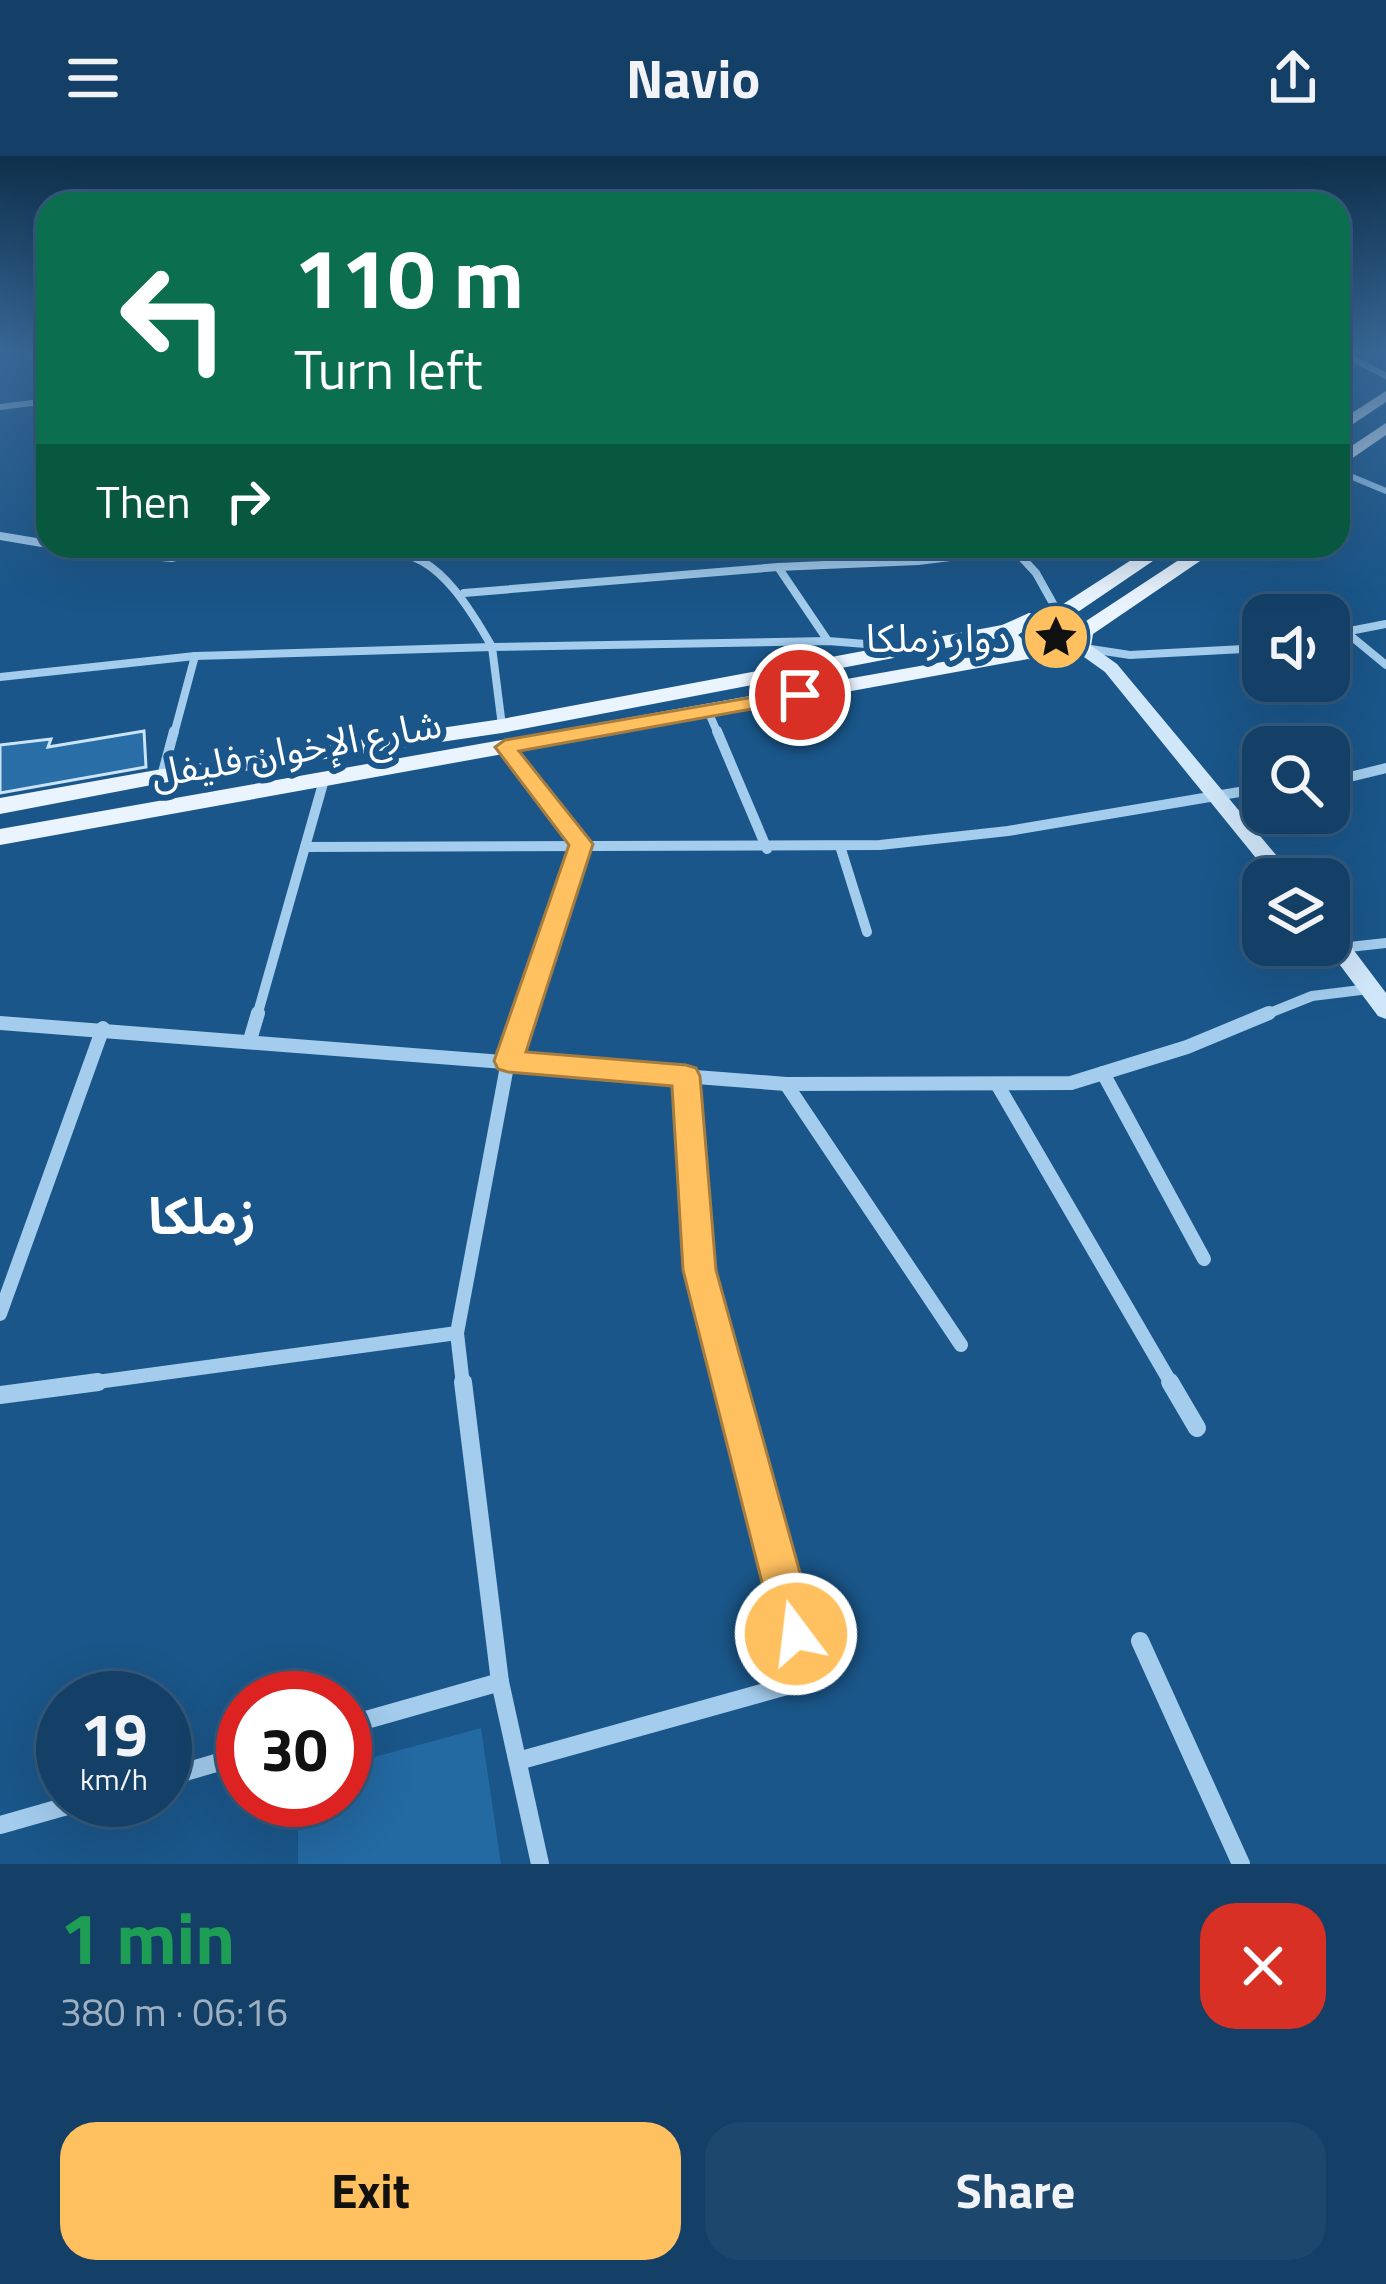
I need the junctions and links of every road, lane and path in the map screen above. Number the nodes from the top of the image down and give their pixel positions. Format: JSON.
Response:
{"nodes":[{"id":1,"x":1383,"y":431,"type":"edge"},
{"id":2,"x":1350,"y":457,"type":"edge"},
{"id":3,"x":1350,"y":473,"type":"edge"},
{"id":4,"x":1386,"y":491,"type":"edge"},
{"id":5,"x":0,"y":536,"type":"edge"},
{"id":6,"x":36,"y":542,"type":"edge"},
{"id":7,"x":423,"y":558,"type":"edge"},
{"id":8,"x":940,"y":558,"type":"edge"},
{"id":9,"x":1022,"y":558,"type":"edge"},
{"id":10,"x":1148,"y":558,"type":"edge"},
{"id":11,"x":1196,"y":558,"type":"edge"},
{"id":12,"x":778,"y":566,"type":"junction"},
{"id":13,"x":464,"y":593,"type":"junction"},
{"id":14,"x":1056,"y":618,"type":"junction"},
{"id":15,"x":1386,"y":624,"type":"edge"},
{"id":16,"x":1008,"y":630,"type":"junction"},
{"id":17,"x":1350,"y":631,"type":"edge"},
{"id":18,"x":1350,"y":635,"type":"edge"},
{"id":19,"x":1082,"y":640,"type":"junction"},
{"id":20,"x":828,"y":641,"type":"junction"},
{"id":21,"x":492,"y":647,"type":"junction"},
{"id":22,"x":915,"y":647,"type":"junction"},
{"id":23,"x":1242,"y":649,"type":"edge"},
{"id":24,"x":1029,"y":653,"type":"junction"},
{"id":25,"x":195,"y":656,"type":"junction"},
{"id":26,"x":1386,"y":664,"type":"edge"},
{"id":27,"x":0,"y":677,"type":"edge"},
{"id":28,"x":708,"y":711,"type":"junction"},
{"id":29,"x":504,"y":736,"type":"junction"},
{"id":30,"x":1386,"y":768,"type":"edge"},
{"id":31,"x":162,"y":776,"type":"junction"},
{"id":32,"x":1350,"y":777,"type":"edge"},
{"id":33,"x":324,"y":780,"type":"junction"},
{"id":34,"x":1242,"y":790,"type":"edge"},
{"id":35,"x":1215,"y":792,"type":"junction"},
{"id":36,"x":0,"y":806,"type":"edge"},
{"id":37,"x":0,"y":837,"type":"edge"},
{"id":38,"x":581,"y":844,"type":"junction"},
{"id":39,"x":840,"y":847,"type":"junction"},
{"id":40,"x":304,"y":848,"type":"junction"},
{"id":41,"x":767,"y":849,"type":"junction"},
{"id":42,"x":1268,"y":858,"type":"edge"},
{"id":43,"x":867,"y":932,"type":"dead end"},
{"id":44,"x":1350,"y":942,"type":"edge"},
{"id":45,"x":1386,"y":943,"type":"edge"},
{"id":46,"x":1350,"y":962,"type":"edge"},
{"id":47,"x":1369,"y":989,"type":"junction"},
{"id":48,"x":1386,"y":1010,"type":"edge"},
{"id":49,"x":0,"y":1023,"type":"edge"},
{"id":50,"x":103,"y":1028,"type":"junction"},
{"id":51,"x":250,"y":1040,"type":"junction"},
{"id":52,"x":508,"y":1061,"type":"junction"},
{"id":53,"x":1102,"y":1073,"type":"junction"},
{"id":54,"x":686,"y":1076,"type":"junction"},
{"id":55,"x":785,"y":1084,"type":"junction"},
{"id":56,"x":998,"y":1084,"type":"junction"},
{"id":57,"x":1204,"y":1259,"type":"dead end"},
{"id":58,"x":0,"y":1314,"type":"edge"},
{"id":59,"x":457,"y":1333,"type":"junction"},
{"id":60,"x":961,"y":1345,"type":"dead end"},
{"id":61,"x":0,"y":1395,"type":"edge"},
{"id":62,"x":1197,"y":1428,"type":"dead end"},
{"id":63,"x":1140,"y":1641,"type":"dead end"},
{"id":64,"x":500,"y":1682,"type":"junction"},
{"id":65,"x":372,"y":1718,"type":"edge"},
{"id":66,"x":518,"y":1761,"type":"junction"},
{"id":67,"x":36,"y":1815,"type":"edge"},
{"id":68,"x":0,"y":1825,"type":"edge"},
{"id":69,"x":540,"y":1864,"type":"edge"},
{"id":70,"x":1241,"y":1864,"type":"edge"}],
"edges":[{"from":1,"to":2,"type":"main road"},
{"from":3,"to":4,"type":"street"},
{"from":5,"to":6,"type":"street"},
{"from":7,"to":13,"type":"street"},
{"from":8,"to":12,"type":"street"},
{"from":9,"to":14,"type":"street"},
{"from":10,"to":14,"type":"main road"},
{"from":11,"to":19,"type":"main road"},
{"from":12,"to":13,"type":"street"},
{"from":12,"to":20,"type":"street"},
{"from":13,"to":21,"type":"street"},
{"from":14,"to":16,"type":"main road","name":"شارع الإخوان فليفل"},
{"from":14,"to":19,"type":"main road"},
{"from":15,"to":17,"type":"street"},
{"from":16,"to":22,"type":"main road","name":"شارع الإخوان فليفل"},
{"from":16,"to":24,"type":"main road"},
{"from":18,"to":26,"type":"street"},
{"from":19,"to":23,"type":"street"},
{"from":19,"to":24,"type":"main road","name":"شارع الإخوان فليفل"},
{"from":19,"to":35,"type":"street"},
{"from":20,"to":21,"type":"street"},
{"from":20,"to":22,"type":"street"},
{"from":21,"to":25,"type":"street"},
{"from":21,"to":29,"type":"street"},
{"from":22,"to":29,"type":"main road","name":"شارع الإخوان فليفل"},
{"from":24,"to":28,"type":"main road","name":"شارع الإخوان فليفل"},
{"from":25,"to":27,"type":"street"},
{"from":25,"to":31,"type":"street"},
{"from":28,"to":29,"type":"main road","name":"شارع الإخوان فليفل"},
{"from":28,"to":41,"type":"street"},
{"from":29,"to":31,"type":"main road","name":"شارع الإخوان فليفل"},
{"from":29,"to":33,"type":"main road","name":"شارع الإخوان فليفل"},
{"from":29,"to":38,"type":"street"},
{"from":30,"to":32,"type":"street"},
{"from":31,"to":36,"type":"main road","name":"شارع الإخوان فليفل"},
{"from":33,"to":37,"type":"main road","name":"شارع الإخوان فليفل"},
{"from":33,"to":40,"type":"street"},
{"from":34,"to":35,"type":"street"},
{"from":35,"to":39,"type":"street"},
{"from":35,"to":42,"type":"street"},
{"from":38,"to":40,"type":"street"},
{"from":38,"to":41,"type":"street"},
{"from":38,"to":52,"type":"street"},
{"from":39,"to":41,"type":"street"},
{"from":39,"to":43,"type":"street"},
{"from":40,"to":51,"type":"street"},
{"from":44,"to":45,"type":"street"},
{"from":46,"to":47,"type":"street"},
{"from":47,"to":48,"type":"street"},
{"from":47,"to":53,"type":"street"},
{"from":49,"to":50,"type":"street"},
{"from":50,"to":51,"type":"street"},
{"from":50,"to":58,"type":"street"},
{"from":51,"to":52,"type":"street"},
{"from":52,"to":54,"type":"street"},
{"from":52,"to":59,"type":"street"},
{"from":53,"to":56,"type":"street"},
{"from":53,"to":57,"type":"street"},
{"from":54,"to":55,"type":"street"},
{"from":54,"to":66,"type":"street"},
{"from":55,"to":56,"type":"street"},
{"from":55,"to":60,"type":"street"},
{"from":56,"to":62,"type":"street"},
{"from":59,"to":61,"type":"street"},
{"from":59,"to":64,"type":"street"},
{"from":63,"to":70,"type":"street"},
{"from":64,"to":65,"type":"street"},
{"from":64,"to":66,"type":"street"},
{"from":66,"to":69,"type":"street"},
{"from":67,"to":68,"type":"street"}]}
